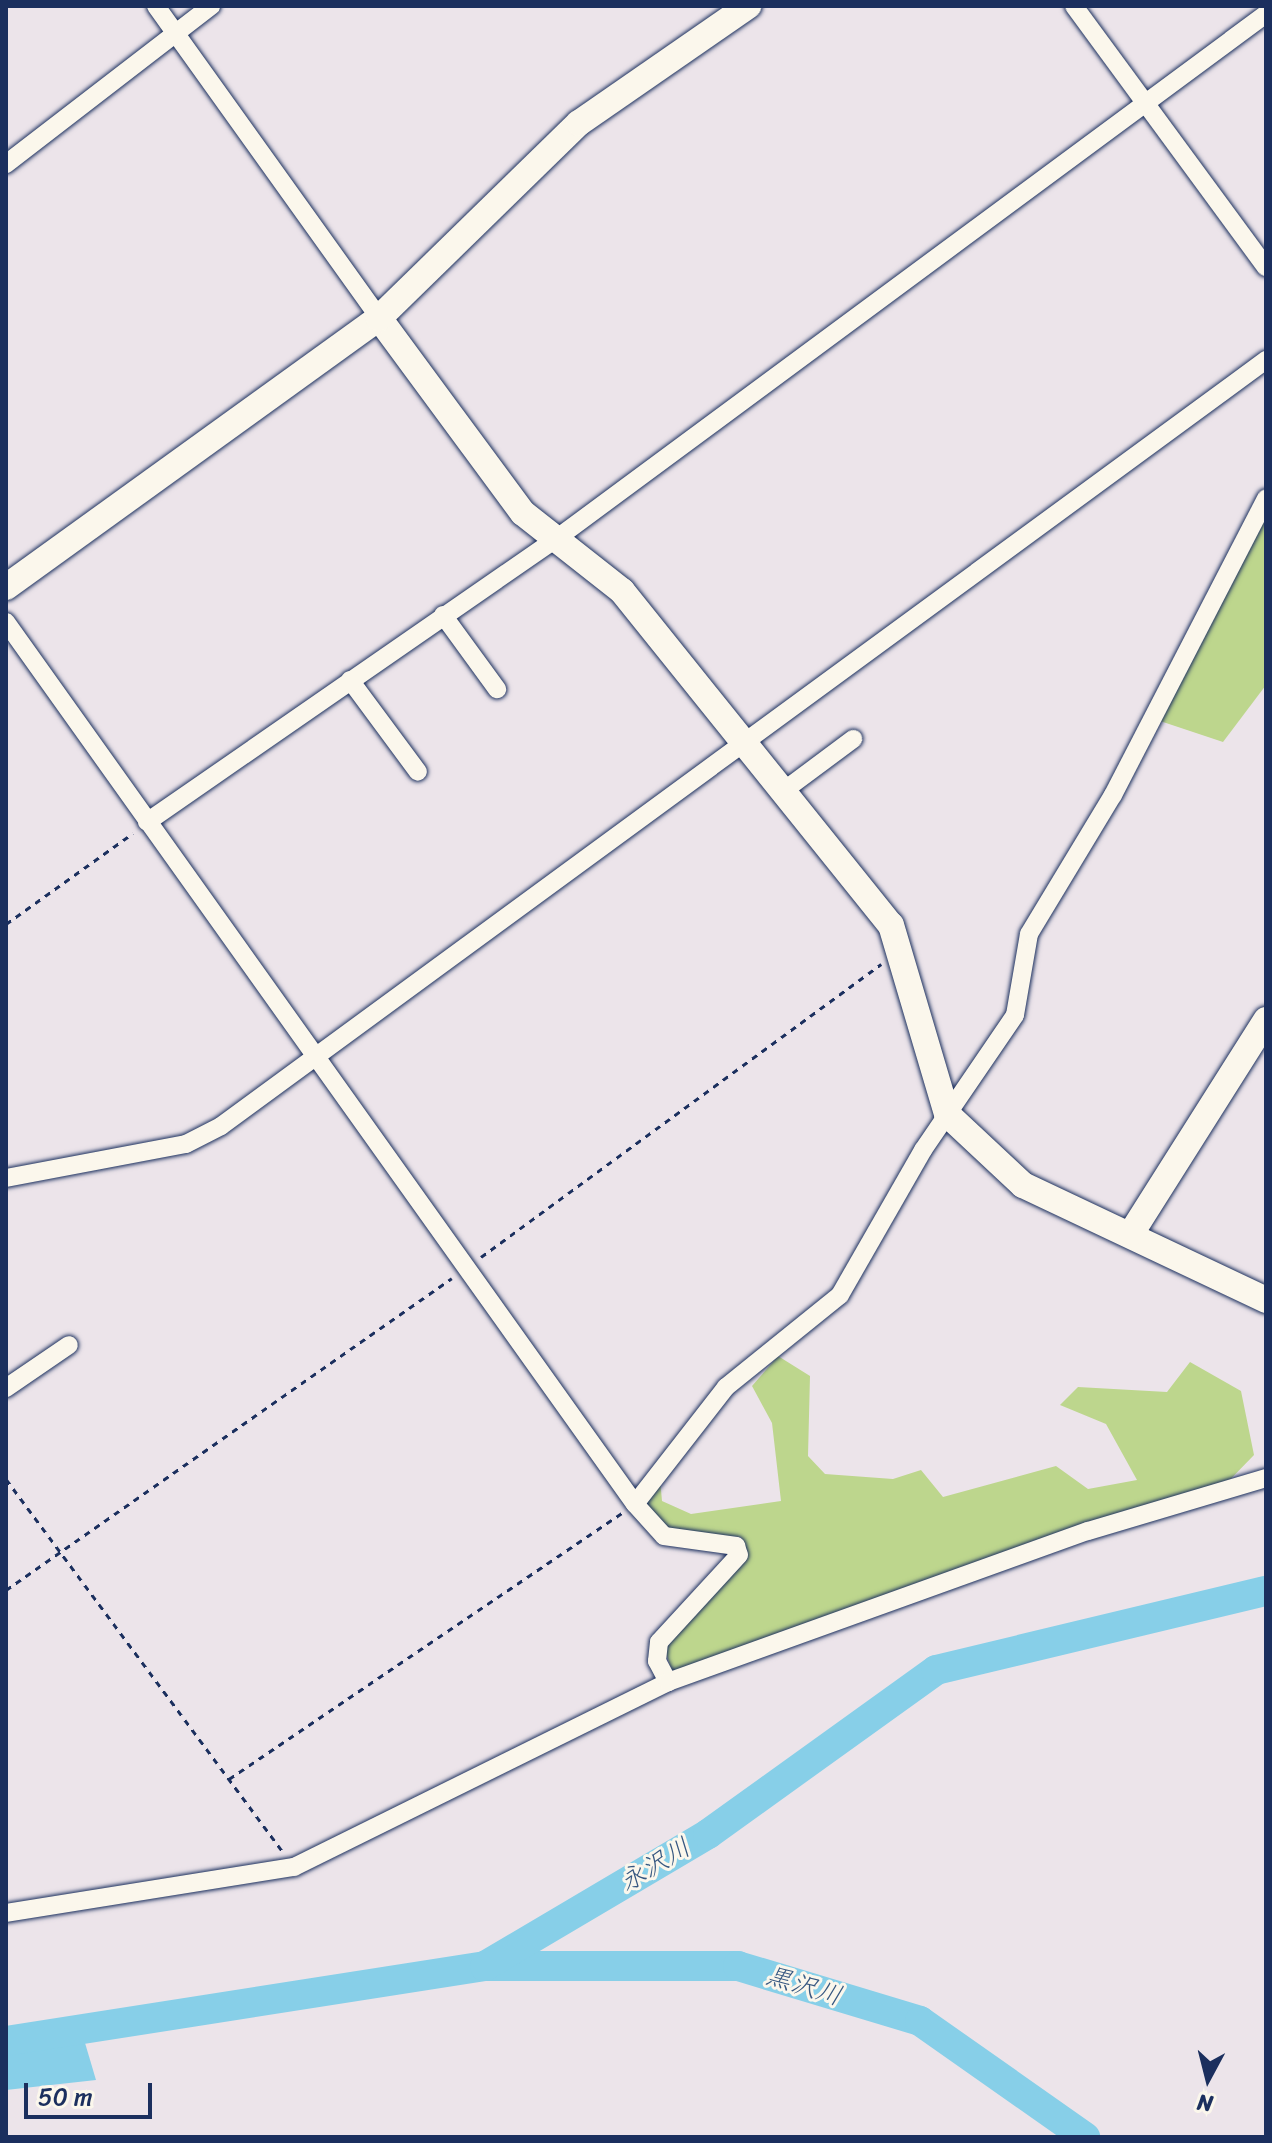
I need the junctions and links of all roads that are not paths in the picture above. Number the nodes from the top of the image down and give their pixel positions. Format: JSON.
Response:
{"nodes":[{"id":1,"x":156,"y":6,"type":"edge"},
{"id":2,"x":211,"y":6,"type":"edge"},
{"id":3,"x":748,"y":6,"type":"edge"},
{"id":4,"x":1074,"y":6,"type":"edge"},
{"id":5,"x":1266,"y":14,"type":"edge"},
{"id":6,"x":177,"y":36,"type":"junction"},
{"id":7,"x":1143,"y":100,"type":"junction"},
{"id":8,"x":6,"y":164,"type":"edge"},
{"id":9,"x":1266,"y":267,"type":"edge"},
{"id":10,"x":379,"y":318,"type":"junction"},
{"id":11,"x":1266,"y":360,"type":"edge"},
{"id":12,"x":1266,"y":498,"type":"edge"},
{"id":13,"x":556,"y":539,"type":"junction"},
{"id":14,"x":6,"y":587,"type":"edge"},
{"id":15,"x":443,"y":615,"type":"junction"},
{"id":16,"x":6,"y":622,"type":"edge"},
{"id":17,"x":350,"y":680,"type":"junction"},
{"id":18,"x":497,"y":689,"type":"dead end"},
{"id":19,"x":747,"y":738,"type":"junction"},
{"id":20,"x":853,"y":739,"type":"dead end"},
{"id":21,"x":418,"y":772,"type":"dead end"},
{"id":22,"x":786,"y":789,"type":"junction"},
{"id":23,"x":147,"y":822,"type":"junction"},
{"id":24,"x":1266,"y":1020,"type":"edge"},
{"id":25,"x":314,"y":1054,"type":"junction"},
{"id":26,"x":947,"y":1114,"type":"junction"},
{"id":27,"x":6,"y":1178,"type":"edge"},
{"id":28,"x":1132,"y":1232,"type":"junction"},
{"id":29,"x":1266,"y":1300,"type":"edge"},
{"id":30,"x":69,"y":1345,"type":"dead end"},
{"id":31,"x":6,"y":1388,"type":"edge"},
{"id":32,"x":1266,"y":1478,"type":"edge"},
{"id":33,"x":635,"y":1504,"type":"junction"},
{"id":34,"x":668,"y":1682,"type":"junction"},
{"id":35,"x":6,"y":1913,"type":"edge"}],
"edges":[{"from":1,"to":6,"type":"street"},
{"from":2,"to":6,"type":"street"},
{"from":3,"to":10,"type":"street"},
{"from":4,"to":7,"type":"street"},
{"from":5,"to":7,"type":"street"},
{"from":6,"to":8,"type":"street"},
{"from":6,"to":10,"type":"street"},
{"from":7,"to":9,"type":"street"},
{"from":7,"to":13,"type":"street"},
{"from":10,"to":13,"type":"street"},
{"from":10,"to":14,"type":"street"},
{"from":11,"to":19,"type":"street"},
{"from":12,"to":26,"type":"street"},
{"from":13,"to":15,"type":"street"},
{"from":13,"to":19,"type":"street"},
{"from":15,"to":17,"type":"street"},
{"from":15,"to":18,"type":"street"},
{"from":16,"to":23,"type":"street"},
{"from":17,"to":21,"type":"street"},
{"from":17,"to":23,"type":"street"},
{"from":19,"to":22,"type":"street"},
{"from":19,"to":25,"type":"street"},
{"from":20,"to":22,"type":"street"},
{"from":22,"to":26,"type":"street"},
{"from":23,"to":25,"type":"street"},
{"from":24,"to":28,"type":"street"},
{"from":25,"to":27,"type":"street"},
{"from":25,"to":33,"type":"street"},
{"from":26,"to":28,"type":"street"},
{"from":26,"to":33,"type":"street"},
{"from":28,"to":29,"type":"street"},
{"from":30,"to":31,"type":"street"},
{"from":32,"to":34,"type":"street"},
{"from":33,"to":34,"type":"street"},
{"from":34,"to":35,"type":"street"}]}
